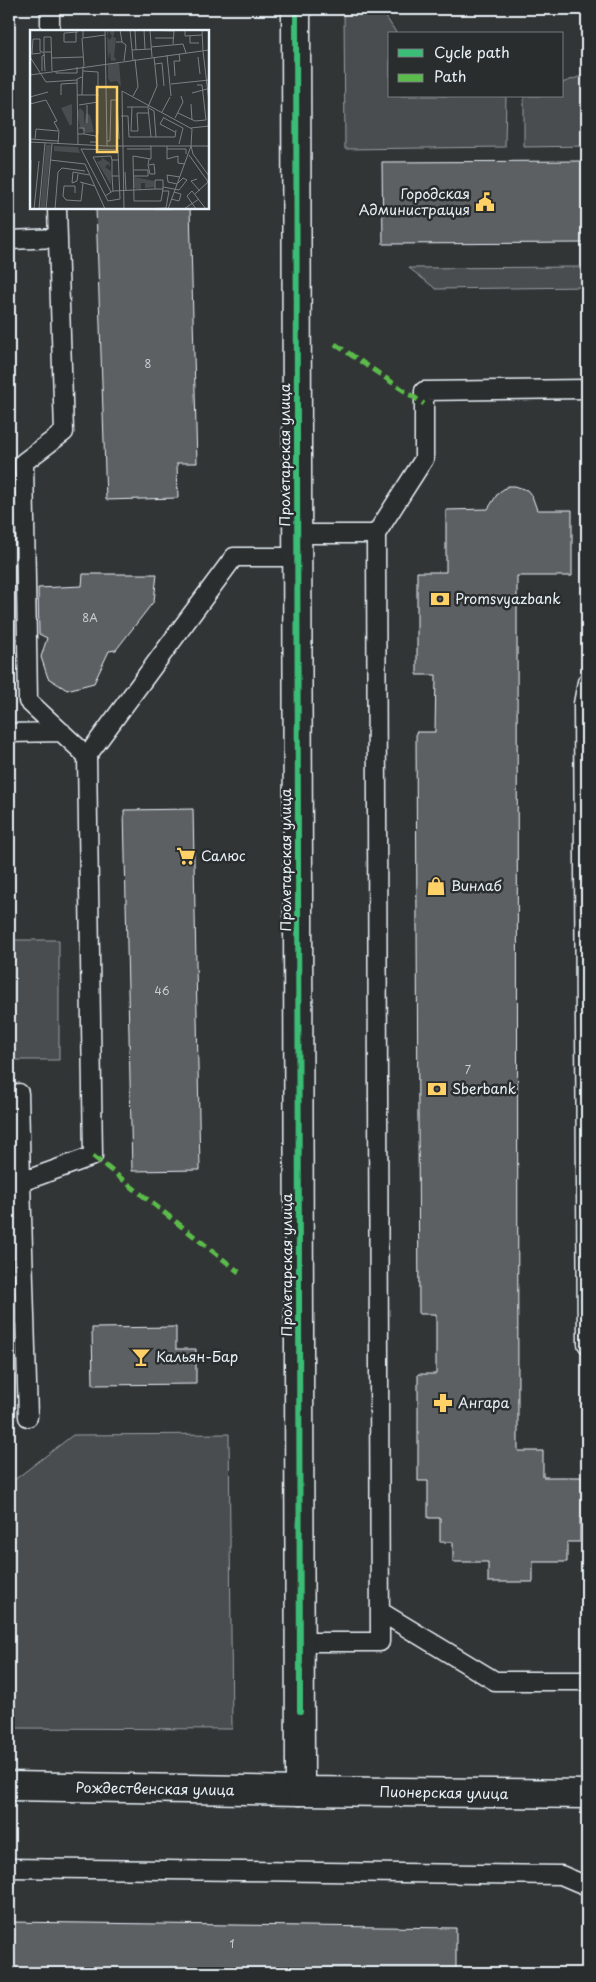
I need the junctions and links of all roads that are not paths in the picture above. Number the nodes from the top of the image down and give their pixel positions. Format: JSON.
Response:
{"nodes":[{"id":1,"x":50,"y":9,"type":"edge"},
{"id":2,"x":296,"y":9,"type":"edge"},
{"id":3,"x":50,"y":30,"type":"edge"},
{"id":4,"x":57,"y":209,"type":"edge"},
{"id":5,"x":58,"y":238,"type":"junction"},
{"id":6,"x":9,"y":240,"type":"edge"},
{"id":7,"x":587,"y":389,"type":"edge"},
{"id":8,"x":16,"y":462,"type":"edge"},
{"id":9,"x":376,"y":534,"type":"junction"},
{"id":10,"x":298,"y":546,"type":"junction"},
{"id":11,"x":587,"y":682,"type":"edge"},
{"id":12,"x":62,"y":732,"type":"junction"},
{"id":13,"x":9,"y":733,"type":"edge"},
{"id":14,"x":87,"y":756,"type":"junction"},
{"id":15,"x":19,"y":1093,"type":"dead end"},
{"id":16,"x":21,"y":1182,"type":"junction"},
{"id":17,"x":587,"y":1344,"type":"edge"},
{"id":18,"x":28,"y":1417,"type":"dead end"},
{"id":19,"x":381,"y":1612,"type":"junction"},
{"id":20,"x":300,"y":1642,"type":"junction"},
{"id":21,"x":587,"y":1681,"type":"edge"},
{"id":22,"x":9,"y":1786,"type":"edge"},
{"id":23,"x":300,"y":1791,"type":"junction"},
{"id":24,"x":587,"y":1794,"type":"edge"},
{"id":25,"x":9,"y":1868,"type":"edge"},
{"id":26,"x":587,"y":1886,"type":"edge"}],
"edges":[{"from":1,"to":3,"type":"lane"},
{"from":2,"to":10,"type":"main road","name":"Пролетарская улица"},
{"from":4,"to":5,"type":"lane"},
{"from":5,"to":6,"type":"lane"},
{"from":5,"to":8,"type":"lane"},
{"from":7,"to":9,"type":"lane"},
{"from":8,"to":12,"type":"lane"},
{"from":9,"to":10,"type":"lane"},
{"from":9,"to":19,"type":"lane"},
{"from":10,"to":14,"type":"lane"},
{"from":10,"to":20,"type":"main road","name":"Пролетарская улица"},
{"from":11,"to":17,"type":"lane"},
{"from":12,"to":13,"type":"lane"},
{"from":12,"to":14,"type":"lane"},
{"from":14,"to":16,"type":"lane"},
{"from":15,"to":16,"type":"lane"},
{"from":16,"to":18,"type":"lane"},
{"from":19,"to":20,"type":"lane"},
{"from":19,"to":21,"type":"lane"},
{"from":20,"to":23,"type":"main road","name":"Пролетарская улица"},
{"from":22,"to":23,"type":"main road","name":"Рождественская улица"},
{"from":23,"to":24,"type":"main road","name":"Пионерская улица"},
{"from":25,"to":26,"type":"lane"}]}
